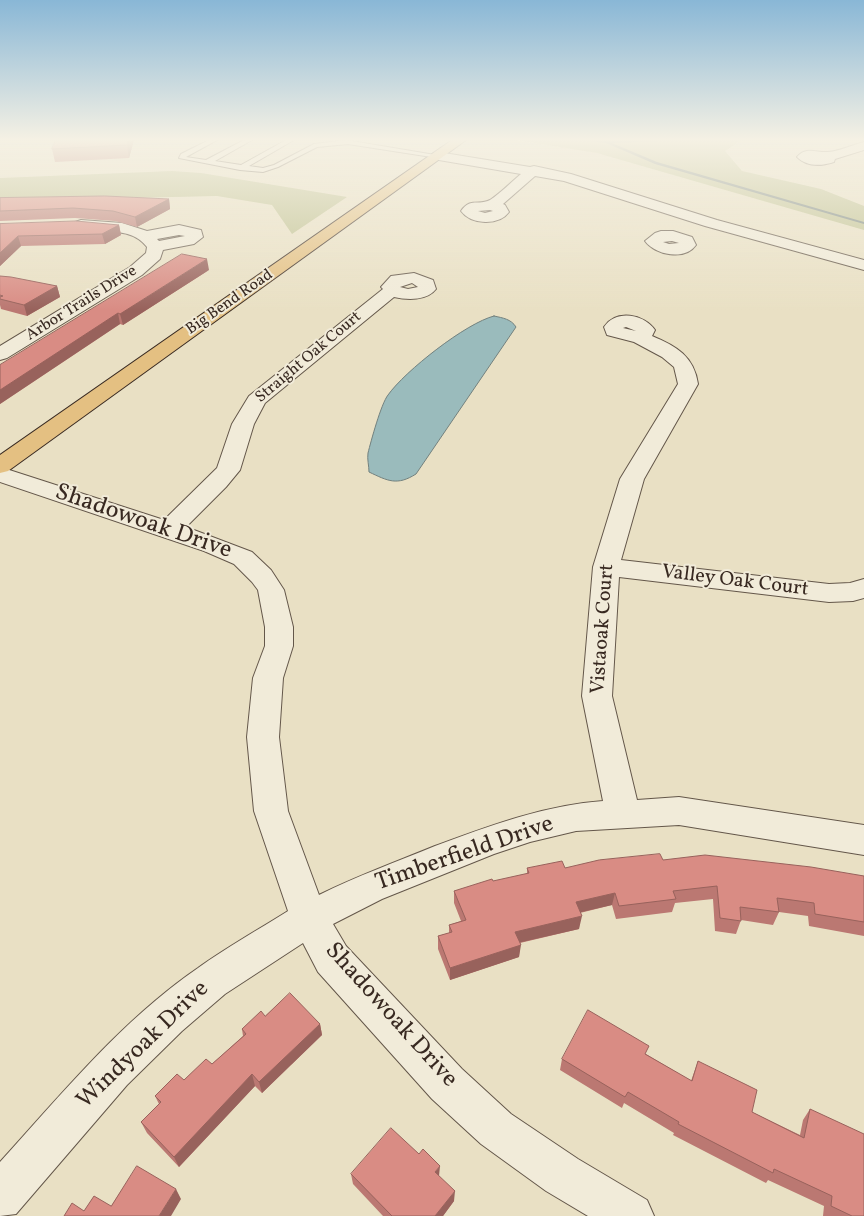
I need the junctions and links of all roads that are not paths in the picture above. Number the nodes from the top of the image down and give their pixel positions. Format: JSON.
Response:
{"nodes":[{"id":1,"x":380,"y":197,"type":"edge"},
{"id":2,"x":502,"y":197,"type":"edge"},
{"id":3,"x":630,"y":197,"type":"edge"},
{"id":4,"x":492,"y":205,"type":"dead end"},
{"id":5,"x":711,"y":223,"type":"junction"},
{"id":6,"x":62,"y":226,"type":"edge"},
{"id":7,"x":678,"y":237,"type":"dead end"},
{"id":8,"x":864,"y":265,"type":"edge"},
{"id":9,"x":392,"y":290,"type":"dead end"},
{"id":10,"x":0,"y":335,"type":"edge"},
{"id":11,"x":639,"y":337,"type":"dead end"},
{"id":12,"x":22,"y":340,"type":"junction"},
{"id":13,"x":0,"y":354,"type":"edge"},
{"id":14,"x":0,"y":466,"type":"edge"},
{"id":15,"x":0,"y":474,"type":"edge"},
{"id":16,"x":169,"y":530,"type":"junction"},
{"id":17,"x":606,"y":567,"type":"junction"},
{"id":18,"x":860,"y":594,"type":"edge"},
{"id":19,"x":623,"y":814,"type":"junction"},
{"id":20,"x":864,"y":840,"type":"edge"},
{"id":21,"x":309,"y":918,"type":"junction"},
{"id":22,"x":0,"y":1198,"type":"edge"},
{"id":23,"x":631,"y":1216,"type":"edge"}],
"edges":[{"from":1,"to":14,"type":"main road","name":"Big Bend Road"},
{"from":2,"to":4,"type":"street"},
{"from":3,"to":5,"type":"street"},
{"from":5,"to":7,"type":"street"},
{"from":5,"to":8,"type":"street"},
{"from":6,"to":12,"type":"street","name":"Arbor Trails Drive"},
{"from":9,"to":16,"type":"street","name":"Straight Oak Court"},
{"from":10,"to":12,"type":"street"},
{"from":11,"to":17,"type":"street","name":"Vistaoak Court"},
{"from":12,"to":13,"type":"street","name":"Arbor Trails Drive"},
{"from":15,"to":16,"type":"street","name":"Shadowoak Drive"},
{"from":16,"to":21,"type":"street","name":"Shadowoak Drive"},
{"from":17,"to":18,"type":"street","name":"Valley Oak Court"},
{"from":17,"to":19,"type":"street","name":"Vistaoak Court"},
{"from":19,"to":20,"type":"street","name":"Timberfield Drive"},
{"from":19,"to":21,"type":"street","name":"Timberfield Drive"},
{"from":21,"to":22,"type":"street","name":"Windyoak Drive"},
{"from":21,"to":23,"type":"street","name":"Shadowoak Drive"}]}
